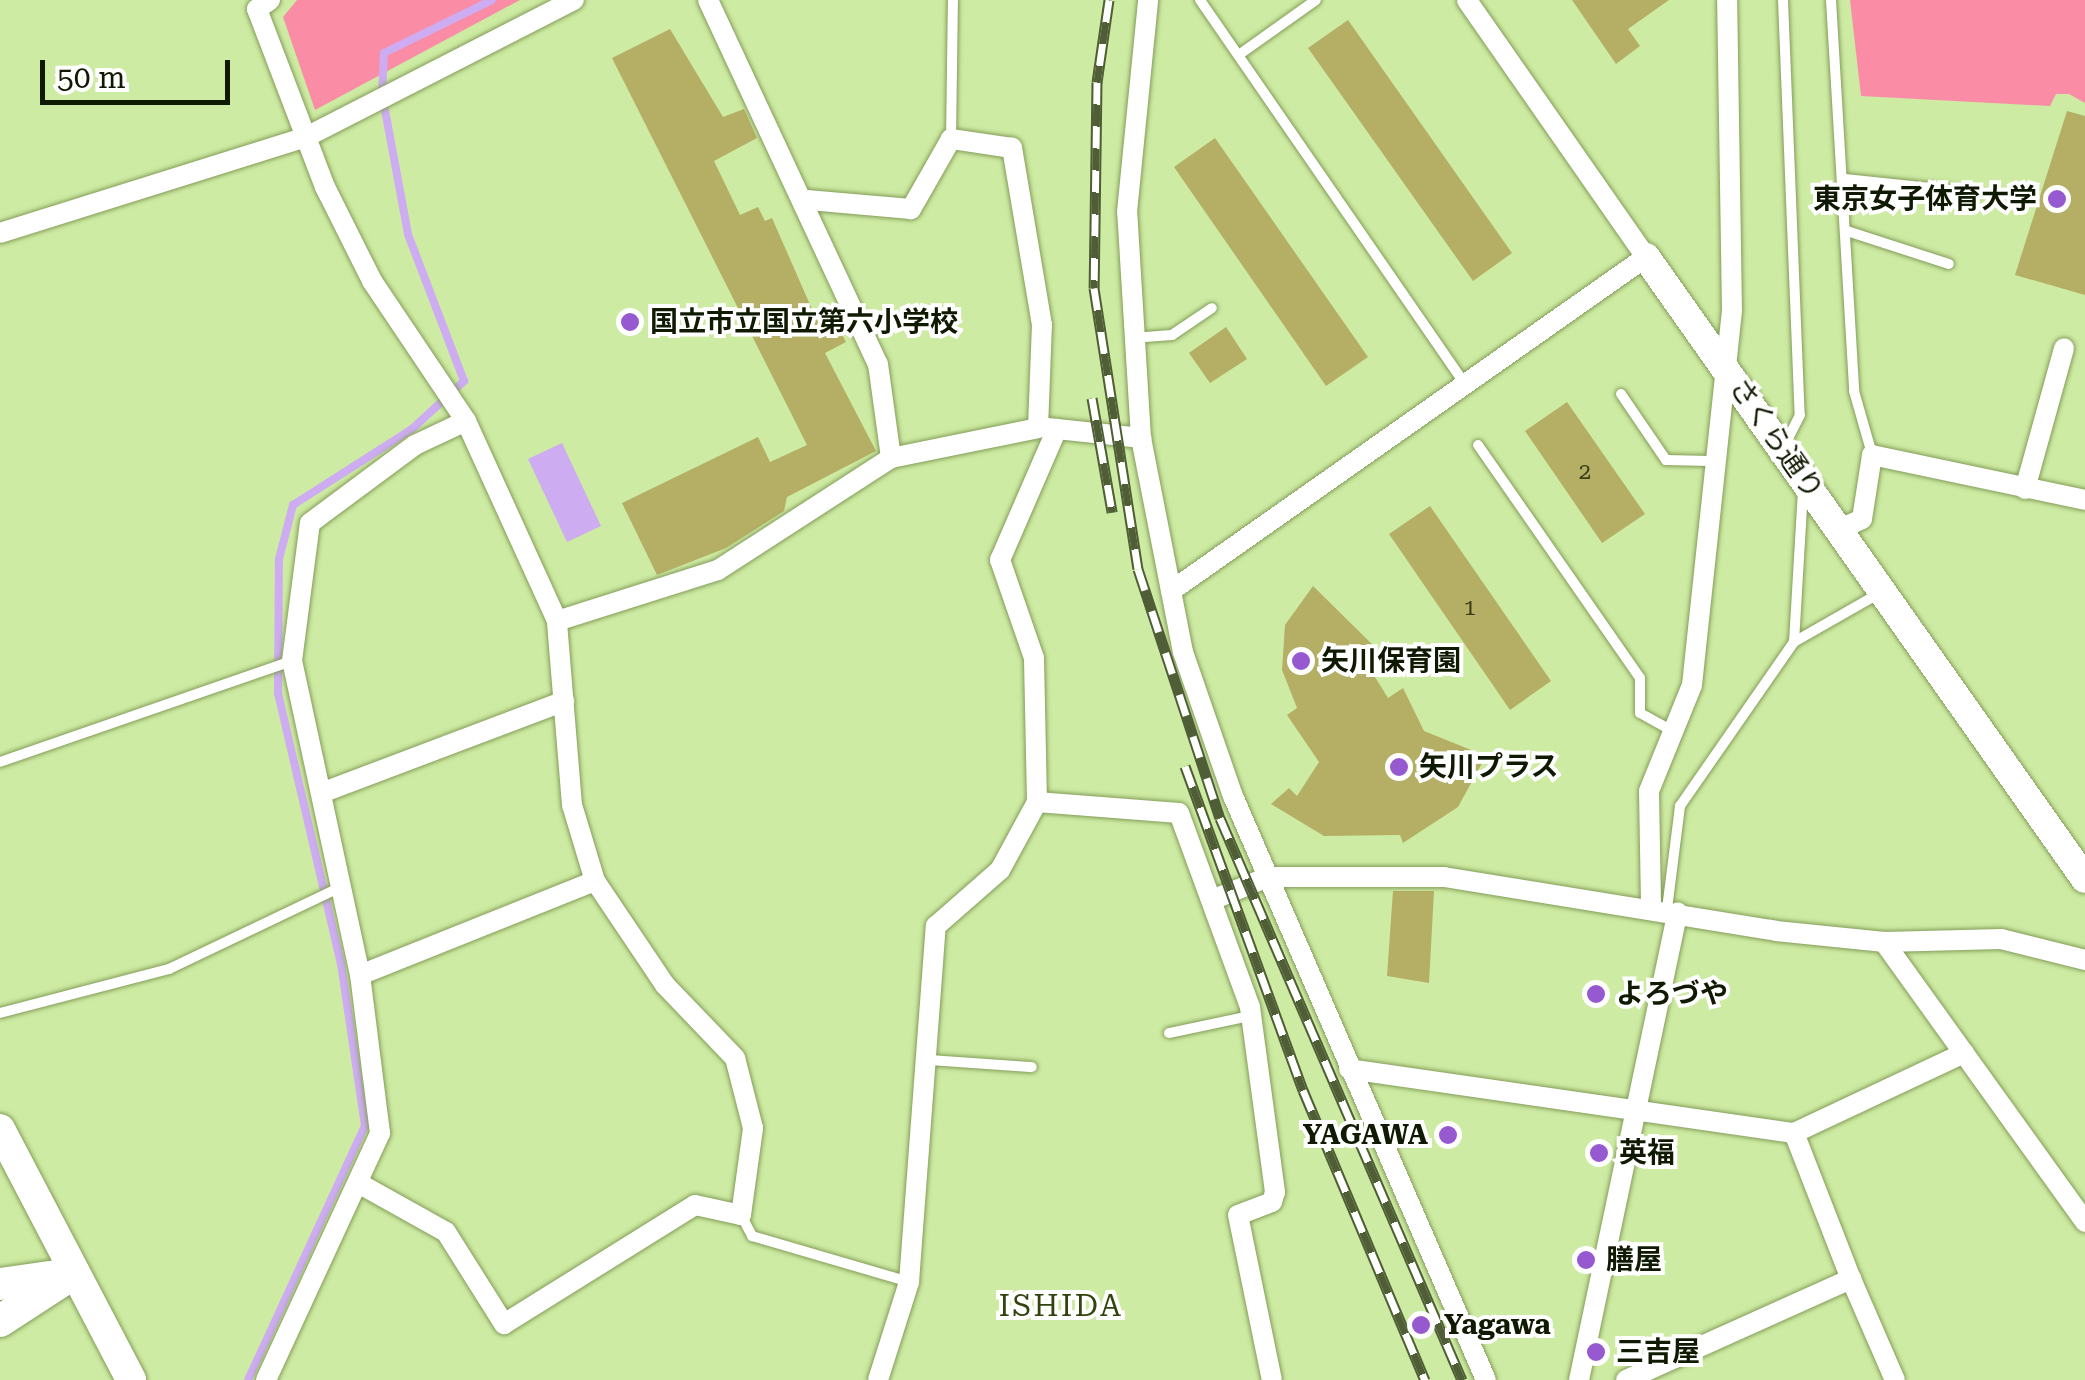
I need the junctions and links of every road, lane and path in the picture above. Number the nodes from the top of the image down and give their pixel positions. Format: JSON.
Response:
{"nodes":[{"id":1,"x":270,"y":0,"type":"edge"},
{"id":2,"x":574,"y":0,"type":"edge"},
{"id":3,"x":708,"y":0,"type":"edge"},
{"id":4,"x":953,"y":0,"type":"edge"},
{"id":5,"x":1148,"y":0,"type":"edge"},
{"id":6,"x":1200,"y":0,"type":"edge"},
{"id":7,"x":1316,"y":0,"type":"edge"},
{"id":8,"x":1466,"y":0,"type":"edge"},
{"id":9,"x":1728,"y":0,"type":"edge"},
{"id":10,"x":1782,"y":0,"type":"edge"},
{"id":11,"x":1831,"y":0,"type":"edge"},
{"id":12,"x":1240,"y":54,"type":"junction"},
{"id":13,"x":306,"y":137,"type":"junction"},
{"id":14,"x":951,"y":138,"type":"junction"},
{"id":15,"x":1845,"y":179,"type":"junction"},
{"id":16,"x":1978,"y":193,"type":"dead end"},
{"id":17,"x":808,"y":200,"type":"junction"},
{"id":18,"x":1848,"y":231,"type":"junction"},
{"id":19,"x":0,"y":233,"type":"edge"},
{"id":20,"x":1646,"y":256,"type":"junction"},
{"id":21,"x":1949,"y":264,"type":"dead end"},
{"id":22,"x":1212,"y":308,"type":"dead end"},
{"id":23,"x":1130,"y":338,"type":"junction"},
{"id":24,"x":2064,"y":348,"type":"dead end"},
{"id":25,"x":1724,"y":367,"type":"junction"},
{"id":26,"x":1465,"y":384,"type":"junction"},
{"id":27,"x":1621,"y":394,"type":"dead end"},
{"id":28,"x":461,"y":412,"type":"junction"},
{"id":29,"x":1047,"y":428,"type":"junction"},
{"id":30,"x":1141,"y":438,"type":"junction"},
{"id":31,"x":1478,"y":445,"type":"dead end"},
{"id":32,"x":1783,"y":450,"type":"junction"},
{"id":33,"x":1872,"y":455,"type":"junction"},
{"id":34,"x":891,"y":458,"type":"junction"},
{"id":35,"x":1710,"y":461,"type":"junction"},
{"id":36,"x":1804,"y":479,"type":"junction"},
{"id":37,"x":2025,"y":489,"type":"junction"},
{"id":38,"x":2085,"y":500,"type":"edge"},
{"id":39,"x":1840,"y":530,"type":"junction"},
{"id":40,"x":1171,"y":591,"type":"junction"},
{"id":41,"x":1884,"y":591,"type":"junction"},
{"id":42,"x":558,"y":621,"type":"junction"},
{"id":43,"x":1794,"y":642,"type":"junction"},
{"id":44,"x":288,"y":662,"type":"junction"},
{"id":45,"x":564,"y":701,"type":"junction"},
{"id":46,"x":1673,"y":731,"type":"junction"},
{"id":47,"x":0,"y":762,"type":"edge"},
{"id":48,"x":321,"y":793,"type":"junction"},
{"id":49,"x":1038,"y":802,"type":"junction"},
{"id":50,"x":1268,"y":877,"type":"junction"},
{"id":51,"x":2085,"y":879,"type":"edge"},
{"id":52,"x":595,"y":881,"type":"junction"},
{"id":53,"x":336,"y":890,"type":"junction"},
{"id":54,"x":1212,"y":900,"type":"junction"},
{"id":55,"x":1665,"y":909,"type":"junction"},
{"id":56,"x":1884,"y":942,"type":"junction"},
{"id":57,"x":2085,"y":960,"type":"edge"},
{"id":58,"x":360,"y":974,"type":"junction"},
{"id":59,"x":0,"y":1014,"type":"edge"},
{"id":60,"x":1252,"y":1016,"type":"junction"},
{"id":61,"x":1169,"y":1033,"type":"dead end"},
{"id":62,"x":1964,"y":1053,"type":"junction"},
{"id":63,"x":931,"y":1060,"type":"junction"},
{"id":64,"x":1032,"y":1067,"type":"dead end"},
{"id":65,"x":1350,"y":1069,"type":"junction"},
{"id":66,"x":1642,"y":1106,"type":"junction"},
{"id":67,"x":0,"y":1129,"type":"edge"},
{"id":68,"x":1794,"y":1132,"type":"junction"},
{"id":69,"x":360,"y":1184,"type":"junction"},
{"id":70,"x":742,"y":1215,"type":"junction"},
{"id":71,"x":2085,"y":1222,"type":"edge"},
{"id":72,"x":74,"y":1273,"type":"junction"},
{"id":73,"x":1851,"y":1280,"type":"junction"},
{"id":74,"x":908,"y":1282,"type":"junction"},
{"id":75,"x":0,"y":1284,"type":"edge"},
{"id":76,"x":0,"y":1321,"type":"edge"},
{"id":77,"x":130,"y":1380,"type":"edge"},
{"id":78,"x":266,"y":1380,"type":"edge"},
{"id":79,"x":878,"y":1380,"type":"edge"},
{"id":80,"x":1272,"y":1380,"type":"edge"},
{"id":81,"x":1486,"y":1380,"type":"edge"},
{"id":82,"x":1579,"y":1380,"type":"edge"},
{"id":83,"x":1626,"y":1380,"type":"edge"},
{"id":84,"x":1895,"y":1380,"type":"edge"}],
"edges":[{"from":1,"to":13,"type":"street"},
{"from":2,"to":13,"type":"street"},
{"from":3,"to":17,"type":"street"},
{"from":4,"to":14,"type":"lane"},
{"from":5,"to":23,"type":"street"},
{"from":6,"to":12,"type":"lane"},
{"from":7,"to":12,"type":"lane"},
{"from":8,"to":20,"type":"street","name":"さくら通り"},
{"from":9,"to":25,"type":"street"},
{"from":10,"to":32,"type":"lane"},
{"from":11,"to":15,"type":"lane"},
{"from":12,"to":26,"type":"lane"},
{"from":13,"to":19,"type":"street"},
{"from":13,"to":28,"type":"street"},
{"from":14,"to":17,"type":"street"},
{"from":14,"to":29,"type":"street"},
{"from":15,"to":16,"type":"lane"},
{"from":15,"to":18,"type":"lane"},
{"from":17,"to":34,"type":"street"},
{"from":18,"to":21,"type":"lane"},
{"from":18,"to":33,"type":"lane"},
{"from":20,"to":25,"type":"street","name":"さくら通り"},
{"from":20,"to":26,"type":"street"},
{"from":22,"to":23,"type":"lane"},
{"from":23,"to":30,"type":"street"},
{"from":24,"to":37,"type":"street"},
{"from":25,"to":32,"type":"street","name":"さくら通り"},
{"from":25,"to":35,"type":"street"},
{"from":26,"to":40,"type":"street"},
{"from":27,"to":35,"type":"lane"},
{"from":28,"to":42,"type":"street"},
{"from":28,"to":44,"type":"street"},
{"from":29,"to":30,"type":"street"},
{"from":29,"to":34,"type":"street"},
{"from":29,"to":49,"type":"street"},
{"from":30,"to":40,"type":"street"},
{"from":31,"to":46,"type":"lane"},
{"from":32,"to":36,"type":"street","name":"さくら通り"},
{"from":33,"to":37,"type":"street"},
{"from":33,"to":39,"type":"street"},
{"from":34,"to":42,"type":"street"},
{"from":35,"to":46,"type":"street"},
{"from":36,"to":39,"type":"street","name":"さくら通り"},
{"from":36,"to":43,"type":"lane"},
{"from":37,"to":38,"type":"street"},
{"from":39,"to":41,"type":"street","name":"さくら通り"},
{"from":40,"to":50,"type":"street"},
{"from":41,"to":43,"type":"lane"},
{"from":41,"to":51,"type":"street","name":"さくら通り"},
{"from":42,"to":45,"type":"street"},
{"from":43,"to":55,"type":"lane"},
{"from":44,"to":47,"type":"lane"},
{"from":44,"to":48,"type":"street"},
{"from":45,"to":48,"type":"street"},
{"from":45,"to":52,"type":"street"},
{"from":46,"to":55,"type":"street"},
{"from":48,"to":53,"type":"street"},
{"from":49,"to":54,"type":"street"},
{"from":49,"to":63,"type":"street"},
{"from":50,"to":54,"type":"street"},
{"from":50,"to":55,"type":"street"},
{"from":50,"to":65,"type":"street"},
{"from":52,"to":58,"type":"street"},
{"from":52,"to":70,"type":"street"},
{"from":53,"to":58,"type":"street"},
{"from":53,"to":59,"type":"lane"},
{"from":54,"to":60,"type":"street"},
{"from":55,"to":56,"type":"street"},
{"from":55,"to":66,"type":"street"},
{"from":56,"to":57,"type":"street"},
{"from":56,"to":62,"type":"street"},
{"from":58,"to":69,"type":"street"},
{"from":60,"to":61,"type":"lane"},
{"from":60,"to":80,"type":"street"},
{"from":62,"to":68,"type":"street"},
{"from":62,"to":71,"type":"street"},
{"from":63,"to":64,"type":"lane"},
{"from":63,"to":74,"type":"street"},
{"from":65,"to":66,"type":"street"},
{"from":65,"to":81,"type":"street"},
{"from":66,"to":68,"type":"street"},
{"from":66,"to":82,"type":"street"},
{"from":67,"to":72,"type":"main road"},
{"from":68,"to":73,"type":"street"},
{"from":69,"to":70,"type":"street"},
{"from":69,"to":78,"type":"street"},
{"from":70,"to":74,"type":"lane"},
{"from":72,"to":75,"type":"main road"},
{"from":72,"to":76,"type":"main road"},
{"from":72,"to":77,"type":"main road"},
{"from":73,"to":83,"type":"street"},
{"from":73,"to":84,"type":"street"},
{"from":74,"to":79,"type":"street"}]}
